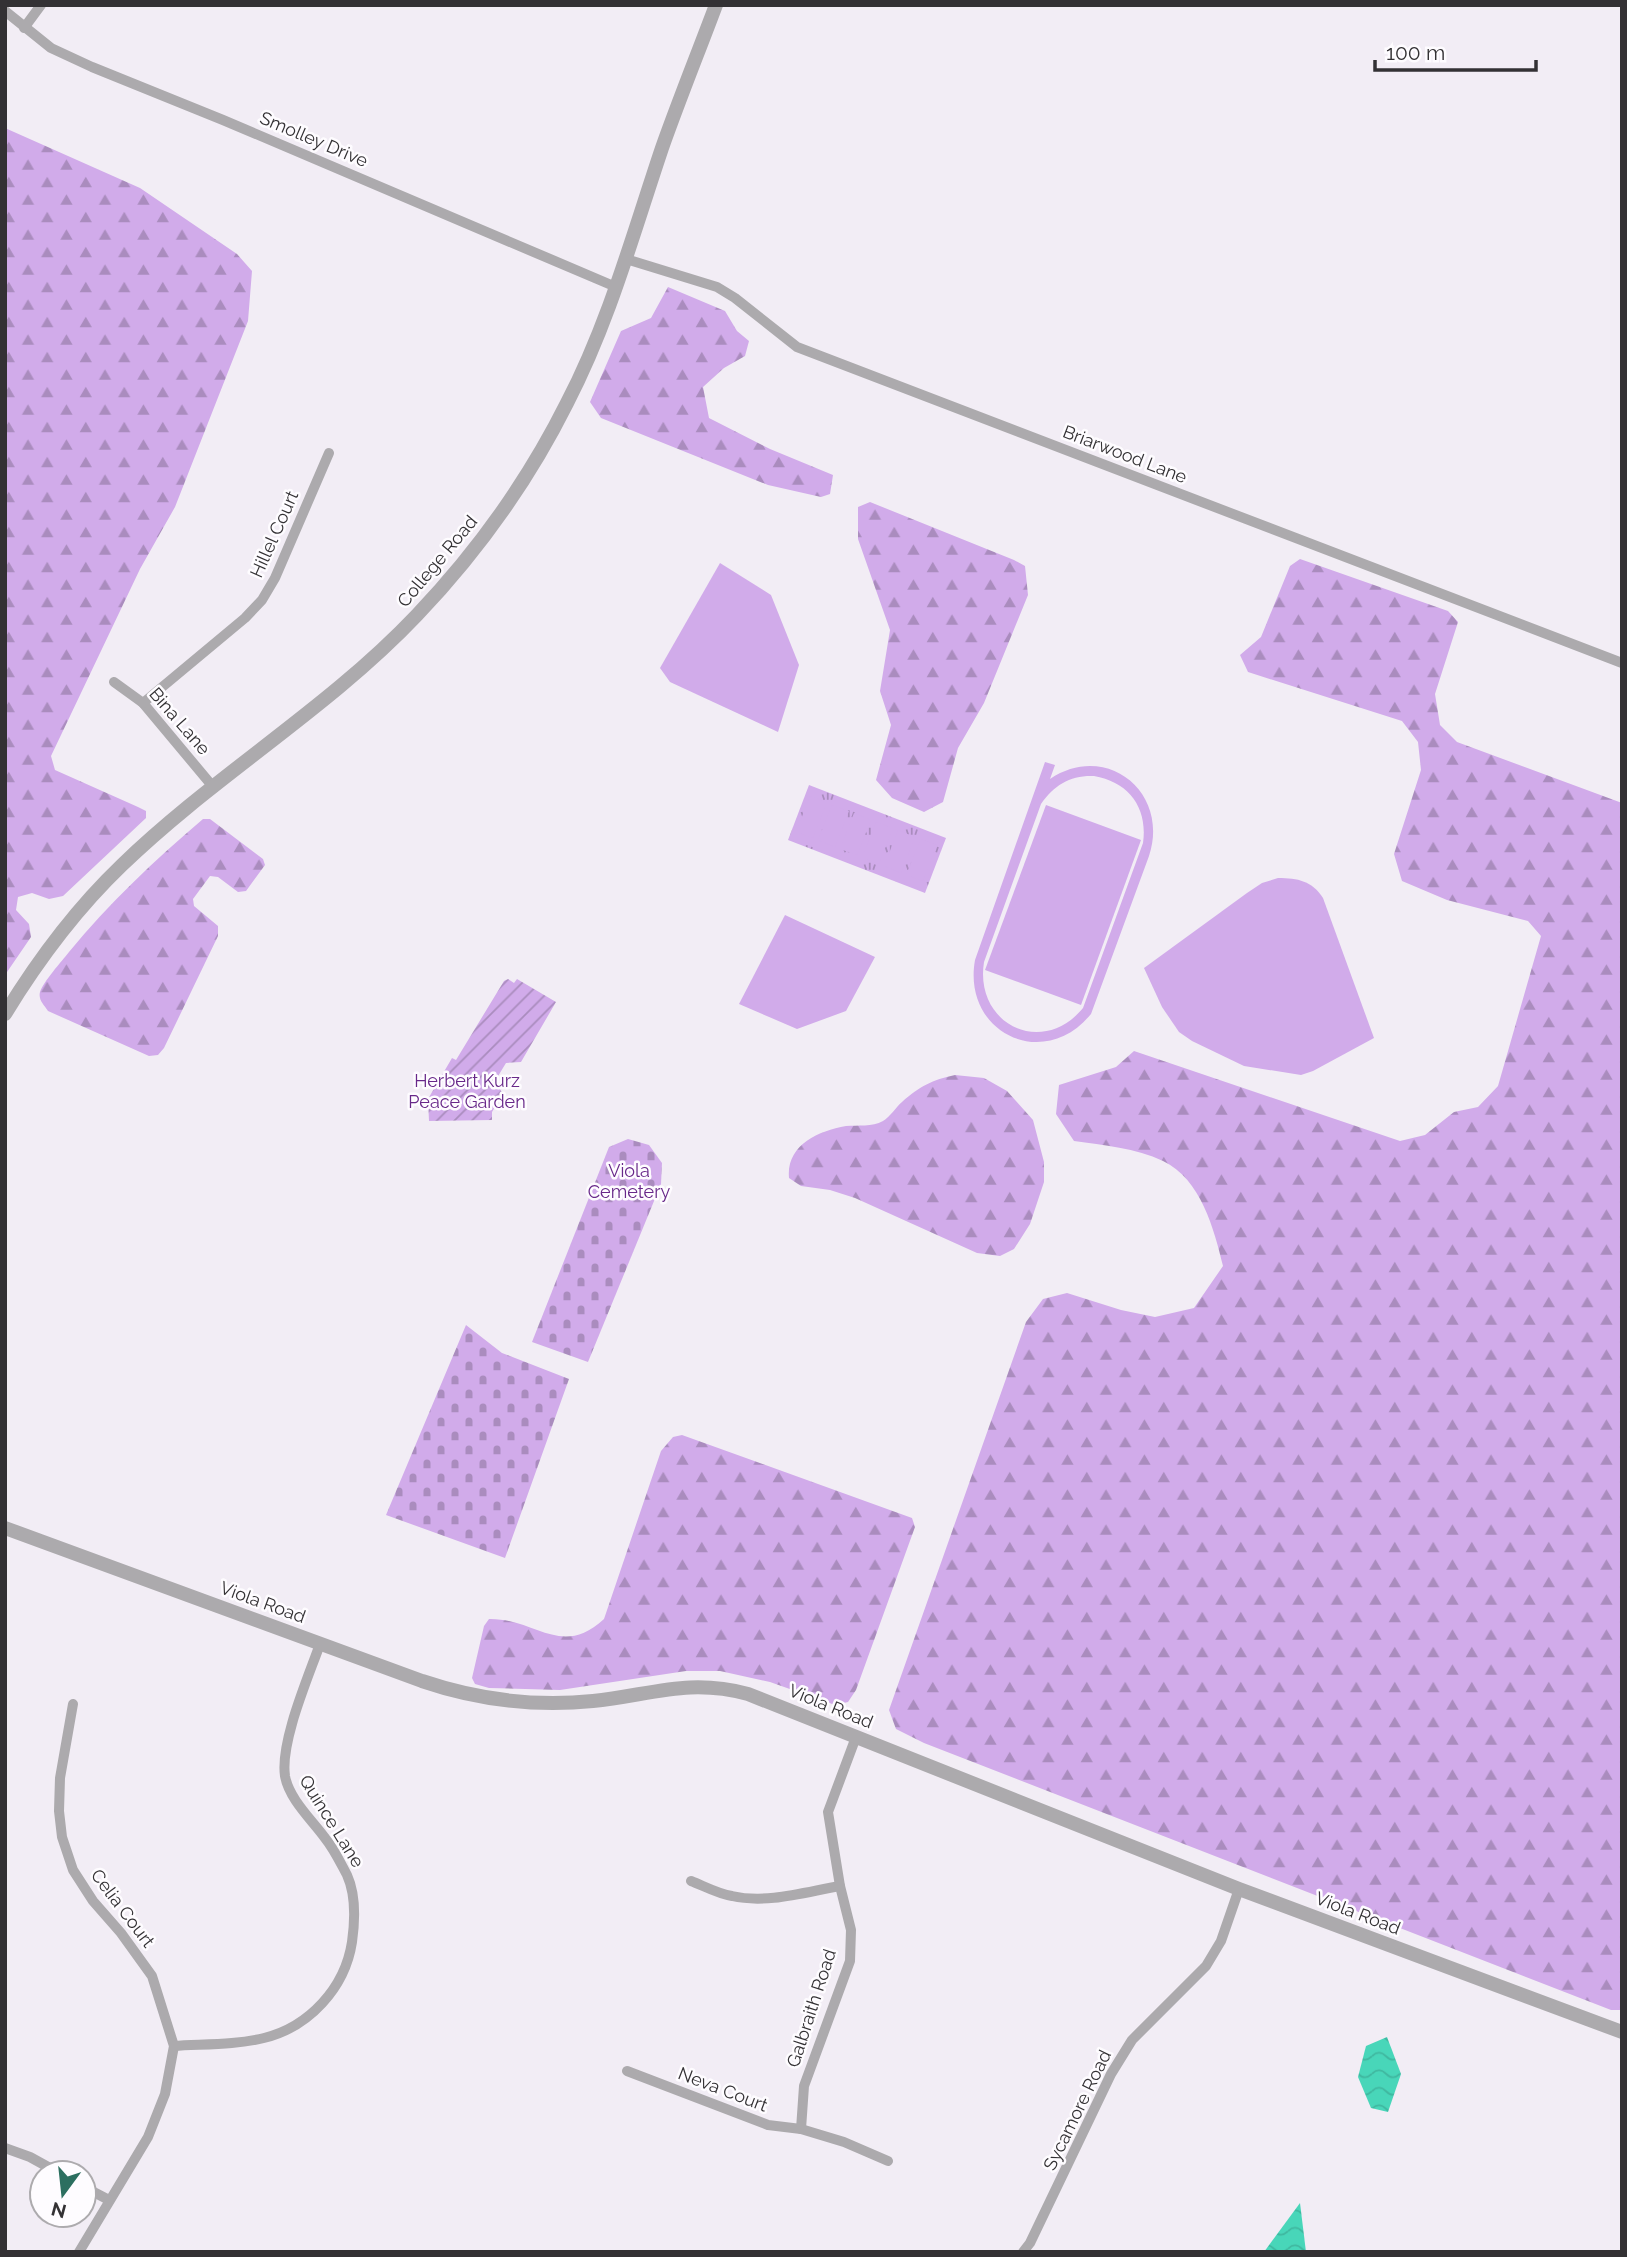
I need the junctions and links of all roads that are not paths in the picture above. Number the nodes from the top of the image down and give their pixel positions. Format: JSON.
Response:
{"nodes":[{"id":1,"x":41,"y":5,"type":"edge"},
{"id":2,"x":716,"y":5,"type":"edge"},
{"id":3,"x":5,"y":11,"type":"edge"},
{"id":4,"x":24,"y":28,"type":"junction"},
{"id":5,"x":626,"y":259,"type":"junction"},
{"id":6,"x":616,"y":287,"type":"junction"},
{"id":7,"x":329,"y":453,"type":"dead end"},
{"id":8,"x":1622,"y":663,"type":"edge"},
{"id":9,"x":114,"y":682,"type":"dead end"},
{"id":10,"x":143,"y":703,"type":"junction"},
{"id":11,"x":214,"y":788,"type":"junction"},
{"id":12,"x":5,"y":1014,"type":"edge"},
{"id":13,"x":5,"y":1528,"type":"edge"},
{"id":14,"x":320,"y":1644,"type":"junction"},
{"id":15,"x":73,"y":1704,"type":"dead end"},
{"id":16,"x":856,"y":1737,"type":"junction"},
{"id":17,"x":691,"y":1881,"type":"dead end"},
{"id":18,"x":840,"y":1886,"type":"junction"},
{"id":19,"x":1239,"y":1889,"type":"junction"},
{"id":20,"x":1622,"y":2032,"type":"edge"},
{"id":21,"x":174,"y":2046,"type":"junction"},
{"id":22,"x":627,"y":2071,"type":"dead end"},
{"id":23,"x":801,"y":2129,"type":"junction"},
{"id":24,"x":5,"y":2148,"type":"edge"},
{"id":25,"x":34,"y":2159,"type":"edge"},
{"id":26,"x":888,"y":2161,"type":"dead end"},
{"id":27,"x":98,"y":2195,"type":"edge"},
{"id":28,"x":108,"y":2200,"type":"junction"},
{"id":29,"x":79,"y":2252,"type":"edge"},
{"id":30,"x":1023,"y":2252,"type":"edge"}],
"edges":[{"from":1,"to":4,"type":"street"},
{"from":2,"to":5,"type":"street","name":"College Road"},
{"from":3,"to":4,"type":"street","name":"Smolley Drive"},
{"from":4,"to":6,"type":"street","name":"Smolley Drive"},
{"from":5,"to":6,"type":"street","name":"College Road"},
{"from":5,"to":8,"type":"street","name":"Briarwood Lane"},
{"from":6,"to":11,"type":"street","name":"College Road"},
{"from":7,"to":10,"type":"street","name":"Hillel Court"},
{"from":9,"to":10,"type":"street","name":"Bina Lane"},
{"from":10,"to":11,"type":"street","name":"Bina Lane"},
{"from":11,"to":12,"type":"street","name":"College Road"},
{"from":13,"to":14,"type":"street","name":"Viola Road"},
{"from":14,"to":16,"type":"street","name":"Viola Road"},
{"from":14,"to":21,"type":"street","name":"Quince Lane"},
{"from":15,"to":21,"type":"street","name":"Celia Court"},
{"from":16,"to":18,"type":"street","name":"Galbraith Road"},
{"from":16,"to":19,"type":"street","name":"Viola Road"},
{"from":17,"to":18,"type":"street"},
{"from":18,"to":23,"type":"street","name":"Galbraith Road"},
{"from":19,"to":20,"type":"street","name":"Viola Road"},
{"from":19,"to":30,"type":"street","name":"Sycamore Road"},
{"from":21,"to":28,"type":"street"},
{"from":22,"to":23,"type":"street","name":"Neva Court"},
{"from":23,"to":26,"type":"street","name":"Neva Court"},
{"from":24,"to":25,"type":"street"},
{"from":27,"to":28,"type":"street"},
{"from":28,"to":29,"type":"street"}]}
